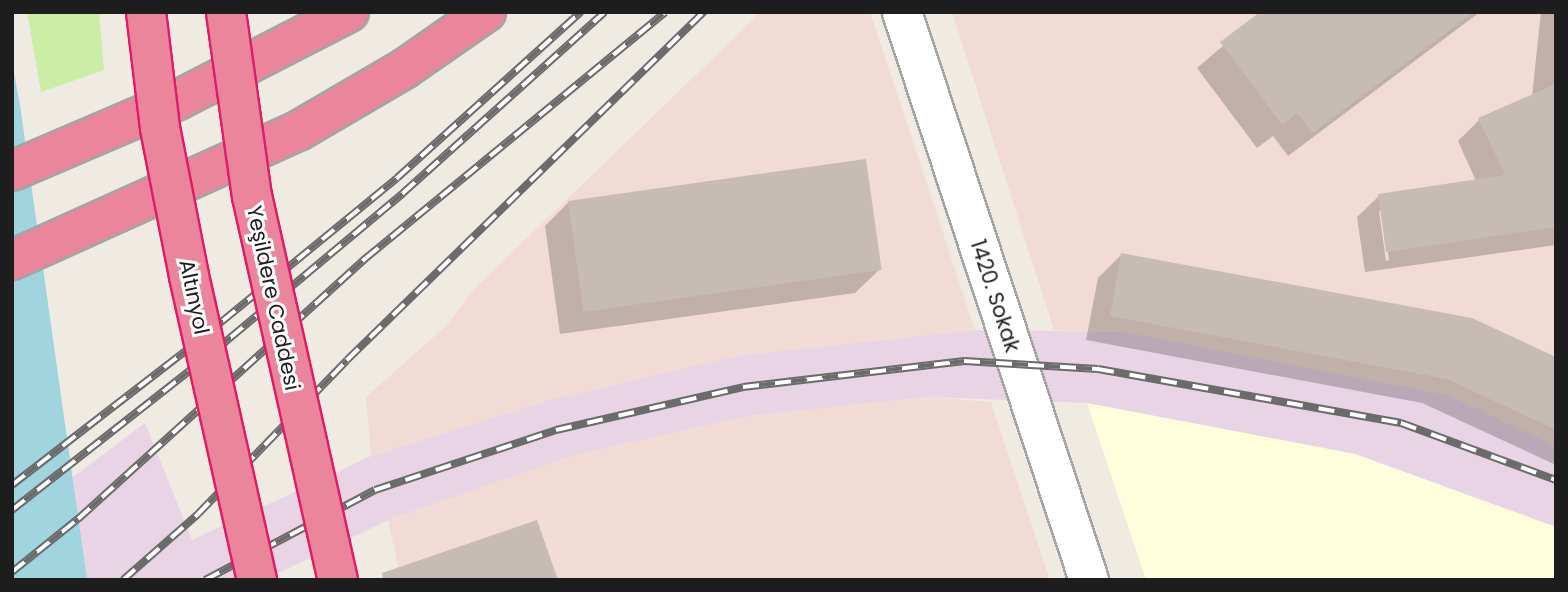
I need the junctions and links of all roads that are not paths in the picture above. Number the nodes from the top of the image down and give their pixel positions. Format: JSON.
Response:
{"nodes":[{"id":1,"x":146,"y":12,"type":"edge"},
{"id":2,"x":226,"y":12,"type":"edge"},
{"id":3,"x":349,"y":12,"type":"edge"},
{"id":4,"x":486,"y":12,"type":"edge"},
{"id":5,"x":902,"y":12,"type":"edge"},
{"id":6,"x":27,"y":165,"type":"edge"},
{"id":7,"x":12,"y":260,"type":"edge"},
{"id":8,"x":257,"y":580,"type":"edge"},
{"id":9,"x":338,"y":580,"type":"edge"},
{"id":10,"x":1089,"y":580,"type":"edge"}],
"edges":[{"from":1,"to":8,"type":"highway","name":"Altınyol","bridge":true},
{"from":2,"to":9,"type":"highway","name":"Yeşildere Caddesi","bridge":true},
{"from":3,"to":6,"type":"highway"},
{"from":4,"to":7,"type":"highway"},
{"from":5,"to":10,"type":"street","name":"1420. Sokak"}]}
